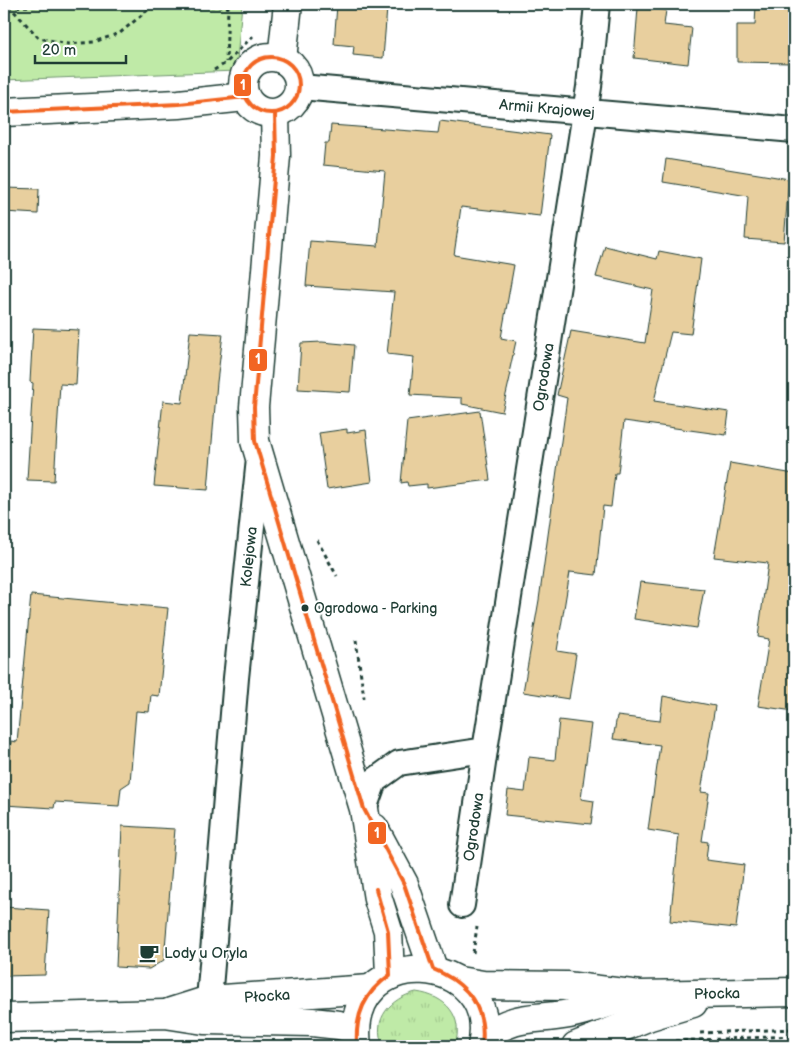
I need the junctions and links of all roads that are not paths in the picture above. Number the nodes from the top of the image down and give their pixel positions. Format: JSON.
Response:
{"nodes":[{"id":1,"x":288,"y":4,"type":"edge"},
{"id":2,"x":596,"y":4,"type":"edge"},
{"id":3,"x":282,"y":59,"type":"junction"},
{"id":4,"x":300,"y":87,"type":"junction"},
{"id":5,"x":245,"y":97,"type":"junction"},
{"id":6,"x":4,"y":112,"type":"edge"},
{"id":7,"x":584,"y":113,"type":"junction"},
{"id":8,"x":275,"y":114,"type":"junction"},
{"id":9,"x":794,"y":130,"type":"edge"},
{"id":10,"x":259,"y":457,"type":"junction"},
{"id":11,"x":485,"y":750,"type":"junction"},
{"id":12,"x":364,"y":809,"type":"junction"},
{"id":13,"x":462,"y":905,"type":"dead end"},
{"id":14,"x":434,"y":969,"type":"junction"},
{"id":15,"x":459,"y":981,"type":"junction"},
{"id":16,"x":381,"y":982,"type":"junction"},
{"id":17,"x":794,"y":992,"type":"edge"},
{"id":18,"x":640,"y":995,"type":"junction"},
{"id":19,"x":723,"y":995,"type":"junction"},
{"id":20,"x":209,"y":1000,"type":"junction"},
{"id":21,"x":165,"y":1014,"type":"junction"},
{"id":22,"x":4,"y":1018,"type":"edge"},
{"id":23,"x":356,"y":1038,"type":"edge"},
{"id":24,"x":483,"y":1042,"type":"edge"},
{"id":25,"x":576,"y":1046,"type":"edge"}],
"edges":[{"from":1,"to":3,"type":"street"},
{"from":2,"to":7,"type":"street","name":"Ogrodowa"},
{"from":3,"to":4,"type":"street"},
{"from":3,"to":5,"type":"street"},
{"from":4,"to":7,"type":"street","name":"Armii Krajowej"},
{"from":4,"to":8,"type":"street"},
{"from":5,"to":6,"type":"street"},
{"from":5,"to":8,"type":"street"},
{"from":7,"to":9,"type":"street","name":"Armii Krajowej"},
{"from":7,"to":11,"type":"street","name":"Ogrodowa"},
{"from":8,"to":10,"type":"street","name":"Kolejowa"},
{"from":10,"to":12,"type":"street"},
{"from":10,"to":20,"type":"street","name":"Kolejowa"},
{"from":11,"to":12,"type":"street"},
{"from":11,"to":13,"type":"street","name":"Ogrodowa"},
{"from":12,"to":14,"type":"street"},
{"from":12,"to":16,"type":"street"},
{"from":14,"to":15,"type":"street"},
{"from":14,"to":16,"type":"street","name":"Płocka"},
{"from":15,"to":18,"type":"street","name":"Płocka"},
{"from":15,"to":24,"type":"street"},
{"from":16,"to":20,"type":"street","name":"Płocka"},
{"from":16,"to":23,"type":"street"},
{"from":17,"to":19,"type":"street","name":"Płocka"},
{"from":18,"to":19,"type":"street","name":"Płocka"},
{"from":18,"to":24,"type":"street","name":"Płocka"},
{"from":19,"to":25,"type":"street"},
{"from":20,"to":21,"type":"street","name":"Płocka"},
{"from":21,"to":22,"type":"street","name":"Płocka"},
{"from":21,"to":23,"type":"street","name":"Płocka"}]}
